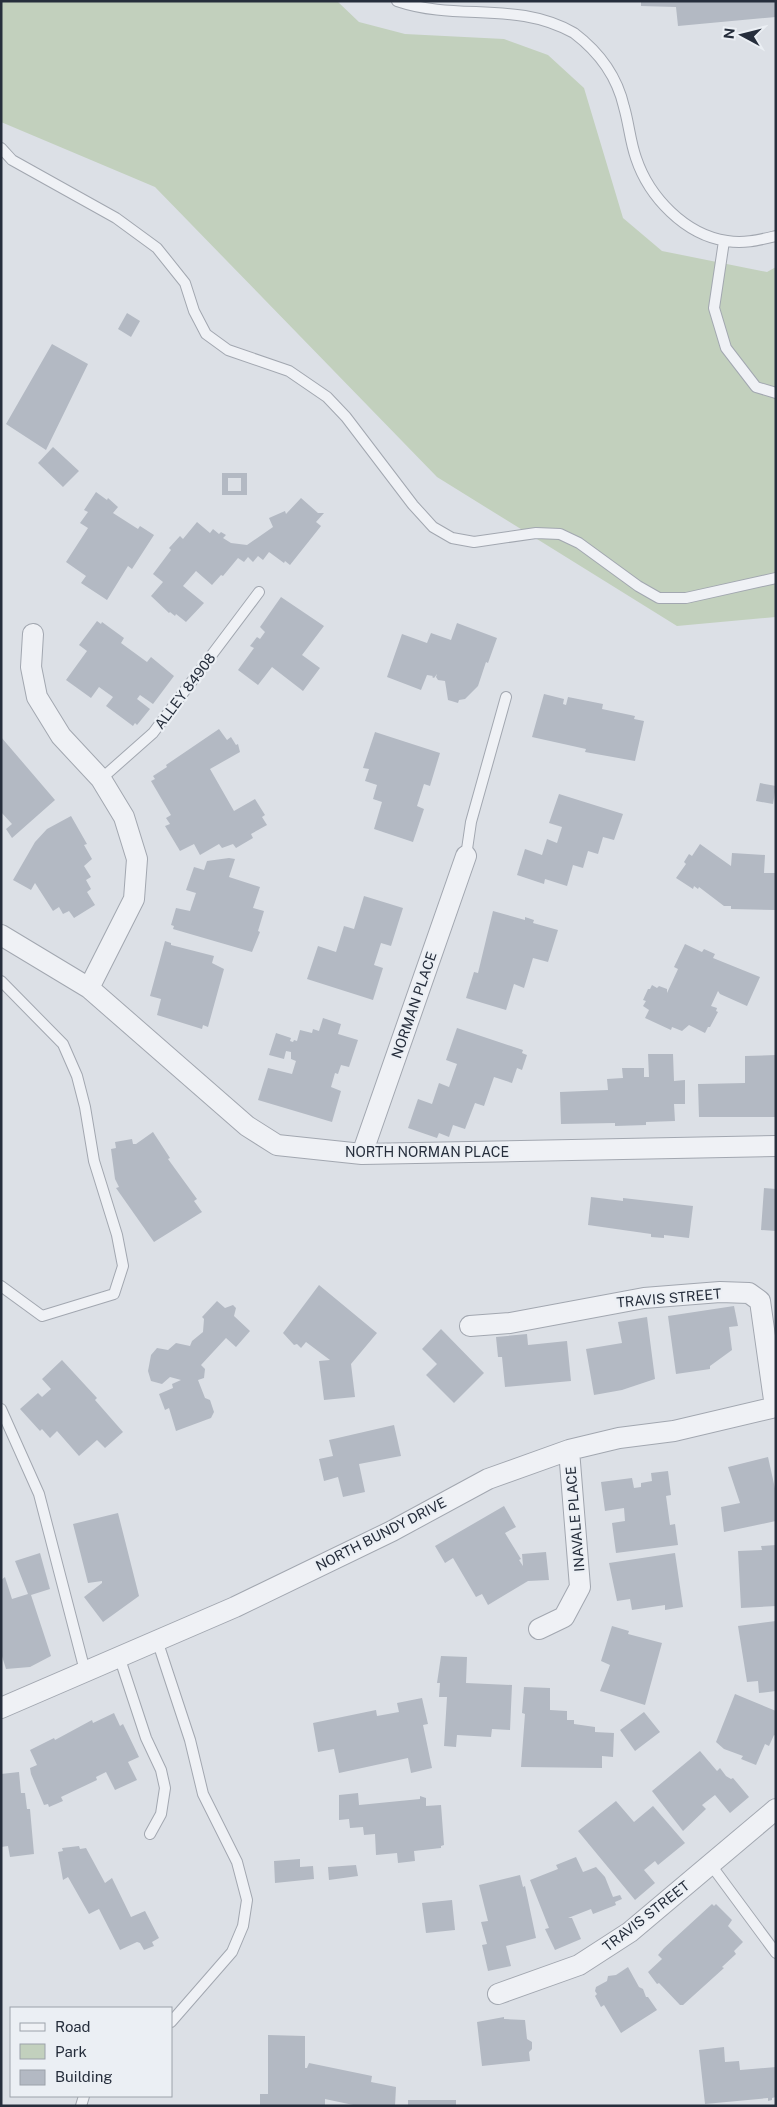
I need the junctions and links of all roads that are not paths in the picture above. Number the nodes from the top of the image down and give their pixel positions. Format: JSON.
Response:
{"nodes":[{"id":1,"x":397,"y":1,"type":"edge"},
{"id":2,"x":1,"y":148,"type":"edge"},
{"id":3,"x":776,"y":236,"type":"edge"},
{"id":4,"x":724,"y":241,"type":"junction"},
{"id":5,"x":776,"y":393,"type":"edge"},
{"id":6,"x":776,"y":578,"type":"edge"},
{"id":7,"x":259,"y":592,"type":"dead end"},
{"id":8,"x":33,"y":634,"type":"dead end"},
{"id":9,"x":506,"y":697,"type":"dead end"},
{"id":10,"x":101,"y":779,"type":"junction"},
{"id":11,"x":466,"y":856,"type":"joint"},
{"id":12,"x":1,"y":935,"type":"edge"},
{"id":13,"x":1,"y":981,"type":"edge"},
{"id":14,"x":90,"y":988,"type":"junction"},
{"id":15,"x":776,"y":1146,"type":"edge"},
{"id":16,"x":362,"y":1154,"type":"junction"},
{"id":17,"x":1,"y":1286,"type":"edge"},
{"id":18,"x":470,"y":1326,"type":"dead end"},
{"id":19,"x":775,"y":1407,"type":"edge"},
{"id":20,"x":1,"y":1409,"type":"edge"},
{"id":21,"x":568,"y":1450,"type":"junction"},
{"id":22,"x":539,"y":1629,"type":"dead end"},
{"id":23,"x":157,"y":1640,"type":"junction"},
{"id":24,"x":119,"y":1656,"type":"junction"},
{"id":25,"x":85,"y":1671,"type":"junction"},
{"id":26,"x":1,"y":1708,"type":"edge"},
{"id":27,"x":776,"y":1809,"type":"edge"},
{"id":28,"x":150,"y":1834,"type":"dead end"},
{"id":29,"x":711,"y":1865,"type":"junction"},
{"id":30,"x":776,"y":1953,"type":"edge"},
{"id":31,"x":498,"y":1994,"type":"dead end"},
{"id":32,"x":172,"y":2021,"type":"edge"}],
"edges":[{"from":1,"to":4,"type":"lane"},
{"from":2,"to":6,"type":"lane"},
{"from":3,"to":4,"type":"lane"},
{"from":4,"to":5,"type":"lane"},
{"from":7,"to":10,"type":"lane","name":"ALLEY 84908"},
{"from":8,"to":10,"type":"street"},
{"from":9,"to":11,"type":"lane"},
{"from":10,"to":14,"type":"street"},
{"from":11,"to":16,"type":"street","name":"NORMAN PLACE"},
{"from":12,"to":14,"type":"street","name":"NORTH NORMAN PLACE"},
{"from":13,"to":17,"type":"lane"},
{"from":14,"to":16,"type":"street","name":"NORTH NORMAN PLACE"},
{"from":15,"to":16,"type":"street","name":"NORTH NORMAN PLACE"},
{"from":18,"to":19,"type":"street","name":"TRAVIS STREET"},
{"from":19,"to":21,"type":"street","name":"NORTH BUNDY DRIVE"},
{"from":20,"to":25,"type":"lane"},
{"from":21,"to":22,"type":"street","name":"INAVALE PLACE"},
{"from":21,"to":23,"type":"street","name":"NORTH BUNDY DRIVE"},
{"from":23,"to":24,"type":"street","name":"NORTH BUNDY DRIVE"},
{"from":23,"to":32,"type":"lane"},
{"from":24,"to":25,"type":"street","name":"NORTH BUNDY DRIVE"},
{"from":24,"to":28,"type":"lane"},
{"from":25,"to":26,"type":"street","name":"NORTH BUNDY DRIVE"},
{"from":27,"to":29,"type":"street","name":"TRAVIS STREET"},
{"from":29,"to":30,"type":"lane"},
{"from":29,"to":31,"type":"street","name":"TRAVIS STREET"}]}
